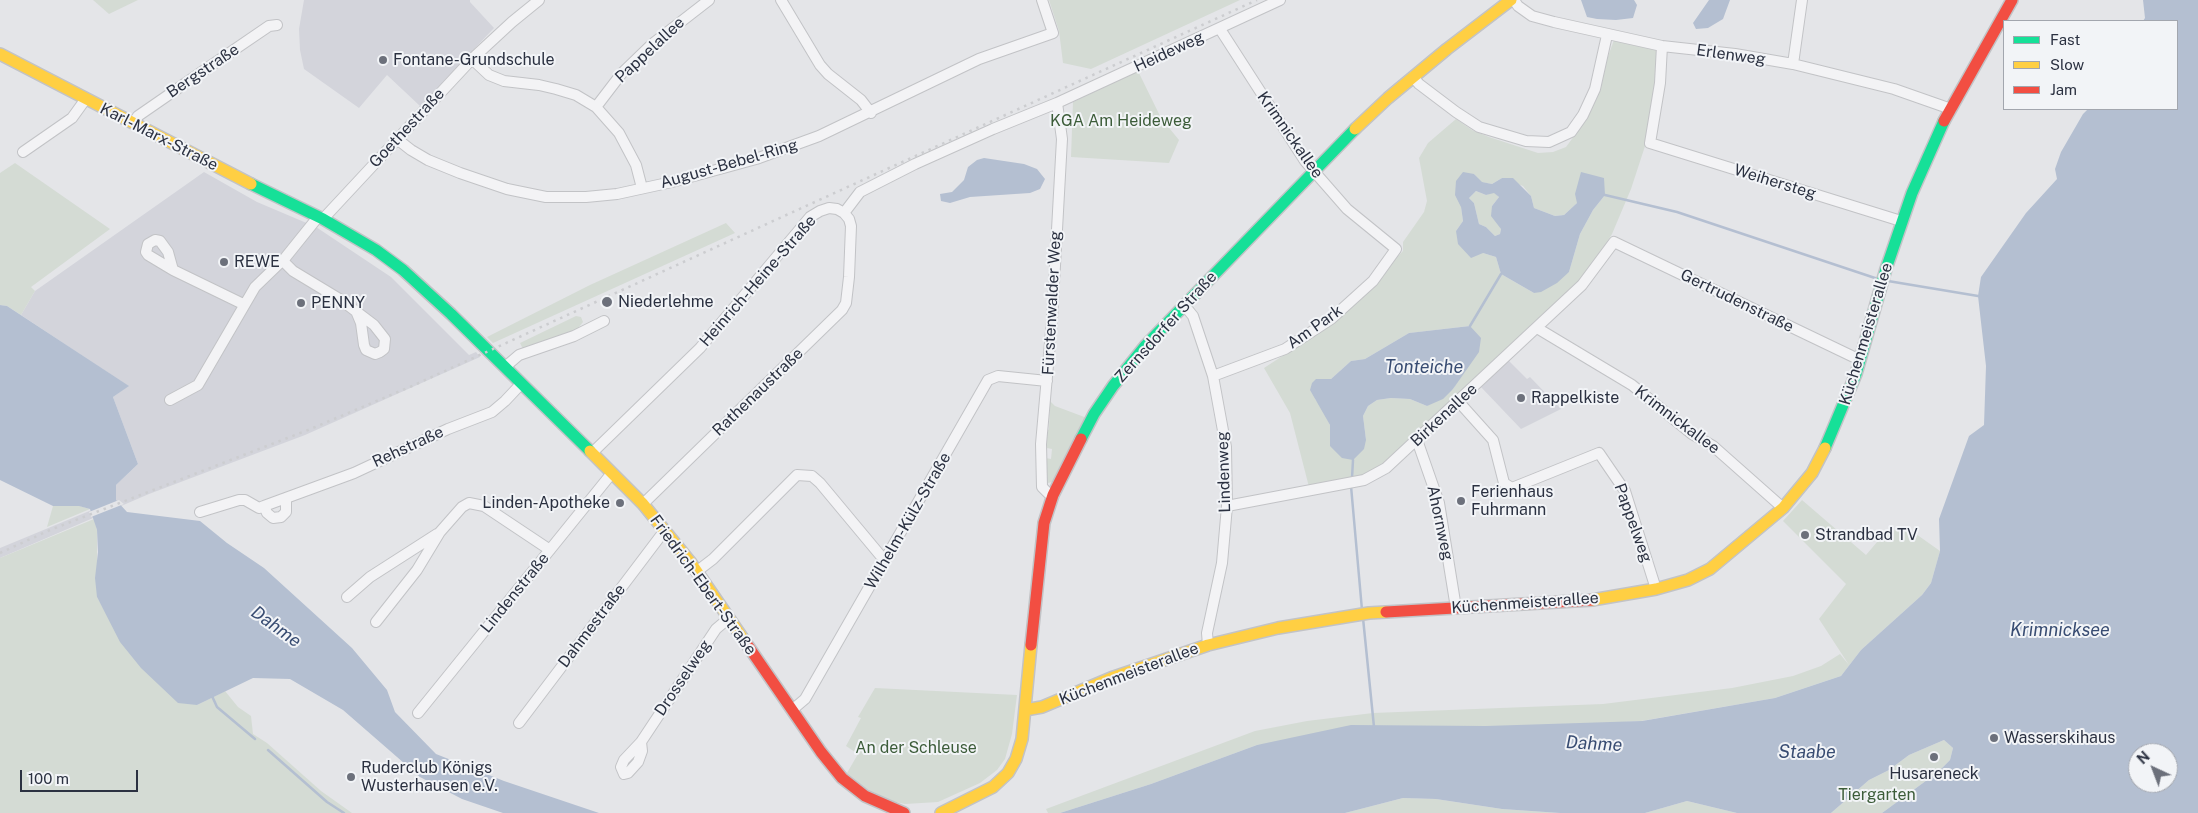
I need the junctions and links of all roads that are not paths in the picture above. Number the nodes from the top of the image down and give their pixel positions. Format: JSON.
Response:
{"nodes":[{"id":1,"x":539,"y":0,"type":"edge"},
{"id":2,"x":709,"y":0,"type":"edge"},
{"id":3,"x":781,"y":0,"type":"edge"},
{"id":4,"x":1042,"y":0,"type":"edge"},
{"id":5,"x":1280,"y":0,"type":"edge"},
{"id":6,"x":1512,"y":0,"type":"edge"},
{"id":7,"x":1802,"y":0,"type":"edge"},
{"id":8,"x":2012,"y":0,"type":"edge"},
{"id":9,"x":277,"y":25,"type":"dead end"},
{"id":10,"x":1220,"y":29,"type":"junction"},
{"id":11,"x":1607,"y":35,"type":"junction"},
{"id":12,"x":1662,"y":46,"type":"junction"},
{"id":13,"x":0,"y":55,"type":"edge"},
{"id":14,"x":472,"y":59,"type":"junction"},
{"id":15,"x":1793,"y":64,"type":"junction"},
{"id":16,"x":1413,"y":77,"type":"junction"},
{"id":17,"x":86,"y":100,"type":"junction"},
{"id":18,"x":1058,"y":104,"type":"junction"},
{"id":19,"x":596,"y":107,"type":"junction"},
{"id":20,"x":1951,"y":110,"type":"junction"},
{"id":21,"x":871,"y":113,"type":"junction"},
{"id":22,"x":133,"y":123,"type":"junction"},
{"id":23,"x":397,"y":139,"type":"junction"},
{"id":24,"x":23,"y":152,"type":"dead end"},
{"id":25,"x":1313,"y":171,"type":"junction"},
{"id":26,"x":642,"y":188,"type":"junction"},
{"id":27,"x":844,"y":213,"type":"junction"},
{"id":28,"x":320,"y":218,"type":"junction"},
{"id":29,"x":1901,"y":221,"type":"junction"},
{"id":30,"x":1614,"y":242,"type":"joint"},
{"id":31,"x":1396,"y":249,"type":"joint"},
{"id":32,"x":282,"y":260,"type":"junction"},
{"id":33,"x":173,"y":270,"type":"dead end"},
{"id":34,"x":244,"y":304,"type":"junction"},
{"id":35,"x":1184,"y":305,"type":"junction"},
{"id":36,"x":356,"y":311,"type":"dead end"},
{"id":37,"x":604,"y":322,"type":"dead end"},
{"id":38,"x":1537,"y":328,"type":"junction"},
{"id":39,"x":1860,"y":360,"type":"junction"},
{"id":40,"x":505,"y":367,"type":"junction"},
{"id":41,"x":1213,"y":376,"type":"junction"},
{"id":42,"x":1047,"y":381,"type":"junction"},
{"id":43,"x":522,"y":384,"type":"junction"},
{"id":44,"x":170,"y":400,"type":"dead end"},
{"id":45,"x":1458,"y":401,"type":"junction"},
{"id":46,"x":1417,"y":440,"type":"junction"},
{"id":47,"x":592,"y":453,"type":"junction"},
{"id":48,"x":612,"y":473,"type":"junction"},
{"id":49,"x":1054,"y":495,"type":"junction"},
{"id":50,"x":286,"y":498,"type":"junction"},
{"id":51,"x":643,"y":504,"type":"junction"},
{"id":52,"x":264,"y":506,"type":"junction"},
{"id":53,"x":1227,"y":506,"type":"junction"},
{"id":54,"x":1782,"y":508,"type":"junction"},
{"id":55,"x":200,"y":512,"type":"dead end"},
{"id":56,"x":665,"y":530,"type":"junction"},
{"id":57,"x":440,"y":532,"type":"junction"},
{"id":58,"x":550,"y":550,"type":"junction"},
{"id":59,"x":886,"y":559,"type":"junction"},
{"id":60,"x":696,"y":572,"type":"junction"},
{"id":61,"x":1656,"y":588,"type":"junction"},
{"id":62,"x":347,"y":597,"type":"dead end"},
{"id":63,"x":1456,"y":608,"type":"junction"},
{"id":64,"x":729,"y":618,"type":"junction"},
{"id":65,"x":376,"y":622,"type":"dead end"},
{"id":66,"x":1208,"y":644,"type":"junction"},
{"id":67,"x":792,"y":710,"type":"junction"},
{"id":68,"x":1025,"y":710,"type":"junction"},
{"id":69,"x":418,"y":713,"type":"dead end"},
{"id":70,"x":520,"y":723,"type":"dead end"},
{"id":71,"x":641,"y":742,"type":"dead end"},
{"id":72,"x":904,"y":813,"type":"edge"},
{"id":73,"x":941,"y":813,"type":"edge"}],
"edges":[{"from":1,"to":14,"type":"street","name":"Goethestraße"},
{"from":2,"to":19,"type":"street","name":"Pappelallee"},
{"from":3,"to":21,"type":"street"},
{"from":4,"to":21,"type":"street","name":"August-Bebel-Ring"},
{"from":5,"to":10,"type":"street","name":"Heideweg"},
{"from":6,"to":11,"type":"street","name":"Erlenweg"},
{"from":6,"to":16,"type":"street","name":"Zernsdorfer Straße"},
{"from":7,"to":15,"type":"street"},
{"from":8,"to":20,"type":"street","name":"Küchenmeisterallee"},
{"from":9,"to":22,"type":"street","name":"Bergstraße"},
{"from":10,"to":18,"type":"street","name":"Heideweg"},
{"from":10,"to":25,"type":"street","name":"Krimnickallee"},
{"from":11,"to":12,"type":"street","name":"Erlenweg"},
{"from":11,"to":16,"type":"street"},
{"from":12,"to":15,"type":"street","name":"Erlenweg"},
{"from":12,"to":29,"type":"street","name":"Weihersteg"},
{"from":13,"to":17,"type":"street","name":"Karl-Marx-Straße"},
{"from":14,"to":19,"type":"street"},
{"from":14,"to":23,"type":"street","name":"Goethestraße"},
{"from":15,"to":20,"type":"street","name":"Erlenweg"},
{"from":16,"to":25,"type":"street","name":"Zernsdorfer Straße"},
{"from":17,"to":22,"type":"street","name":"Karl-Marx-Straße"},
{"from":17,"to":24,"type":"street"},
{"from":18,"to":27,"type":"street"},
{"from":18,"to":42,"type":"street","name":"Fürstenwalder Weg"},
{"from":19,"to":26,"type":"street"},
{"from":20,"to":29,"type":"street","name":"Küchenmeisterallee"},
{"from":21,"to":26,"type":"street","name":"August-Bebel-Ring"},
{"from":22,"to":28,"type":"street","name":"Karl-Marx-Straße"},
{"from":23,"to":26,"type":"street","name":"August-Bebel-Ring"},
{"from":23,"to":28,"type":"street","name":"Goethestraße"},
{"from":25,"to":31,"type":"street","name":"Krimnickallee"},
{"from":25,"to":35,"type":"street","name":"Zernsdorfer Straße"},
{"from":27,"to":47,"type":"street","name":"Heinrich-Heine-Straße"},
{"from":27,"to":51,"type":"street","name":"Rathenaustraße"},
{"from":28,"to":32,"type":"street"},
{"from":28,"to":40,"type":"street","name":"Karl-Marx-Straße"},
{"from":29,"to":39,"type":"street","name":"Küchenmeisterallee"},
{"from":30,"to":38,"type":"street","name":"Birkenallee"},
{"from":30,"to":39,"type":"street","name":"Gertrudenstraße"},
{"from":31,"to":41,"type":"street","name":"Am Park"},
{"from":32,"to":34,"type":"street"},
{"from":32,"to":36,"type":"street"},
{"from":33,"to":34,"type":"street"},
{"from":34,"to":44,"type":"street"},
{"from":35,"to":41,"type":"street","name":"Lindenweg"},
{"from":35,"to":49,"type":"street","name":"Zernsdorfer Straße"},
{"from":37,"to":40,"type":"street"},
{"from":38,"to":45,"type":"street","name":"Birkenallee"},
{"from":38,"to":54,"type":"street","name":"Krimnickallee"},
{"from":39,"to":54,"type":"street","name":"Küchenmeisterallee"},
{"from":40,"to":43,"type":"street","name":"Friedrich-Ebert-Straße"},
{"from":41,"to":53,"type":"street","name":"Lindenweg"},
{"from":42,"to":49,"type":"street","name":"Fürstenwalder Weg"},
{"from":42,"to":59,"type":"street","name":"Wilhelm-Külz-Straße"},
{"from":43,"to":47,"type":"street","name":"Friedrich-Ebert-Straße"},
{"from":43,"to":50,"type":"street","name":"Rehstraße"},
{"from":45,"to":46,"type":"street","name":"Birkenallee"},
{"from":45,"to":61,"type":"street","name":"Pappelweg"},
{"from":46,"to":53,"type":"street","name":"Birkenallee"},
{"from":46,"to":63,"type":"street","name":"Ahornweg"},
{"from":47,"to":48,"type":"street","name":"Friedrich-Ebert-Straße"},
{"from":48,"to":51,"type":"street","name":"Friedrich-Ebert-Straße"},
{"from":48,"to":58,"type":"street","name":"Lindenstraße"},
{"from":49,"to":68,"type":"street","name":"Zernsdorfer Straße"},
{"from":50,"to":52,"type":"street","name":"Rehstraße"},
{"from":50,"to":52,"type":"street"},
{"from":51,"to":56,"type":"street","name":"Friedrich-Ebert-Straße"},
{"from":52,"to":55,"type":"street"},
{"from":53,"to":66,"type":"street","name":"Lindenweg"},
{"from":54,"to":61,"type":"street","name":"Küchenmeisterallee"},
{"from":56,"to":60,"type":"street","name":"Friedrich-Ebert-Straße"},
{"from":56,"to":70,"type":"street","name":"Dahmestraße"},
{"from":57,"to":58,"type":"street"},
{"from":57,"to":62,"type":"street"},
{"from":57,"to":65,"type":"street"},
{"from":58,"to":69,"type":"street","name":"Lindenstraße"},
{"from":59,"to":60,"type":"street"},
{"from":59,"to":67,"type":"street","name":"Wilhelm-Külz-Straße"},
{"from":60,"to":64,"type":"street","name":"Friedrich-Ebert-Straße"},
{"from":61,"to":63,"type":"street","name":"Küchenmeisterallee"},
{"from":63,"to":66,"type":"street","name":"Küchenmeisterallee"},
{"from":64,"to":67,"type":"street","name":"Friedrich-Ebert-Straße"},
{"from":64,"to":71,"type":"street","name":"Drosselweg"},
{"from":66,"to":68,"type":"street","name":"Küchenmeisterallee"},
{"from":67,"to":72,"type":"street","name":"Friedrich-Ebert-Straße"},
{"from":68,"to":73,"type":"street","name":"Zernsdorfer Straße"}]}
